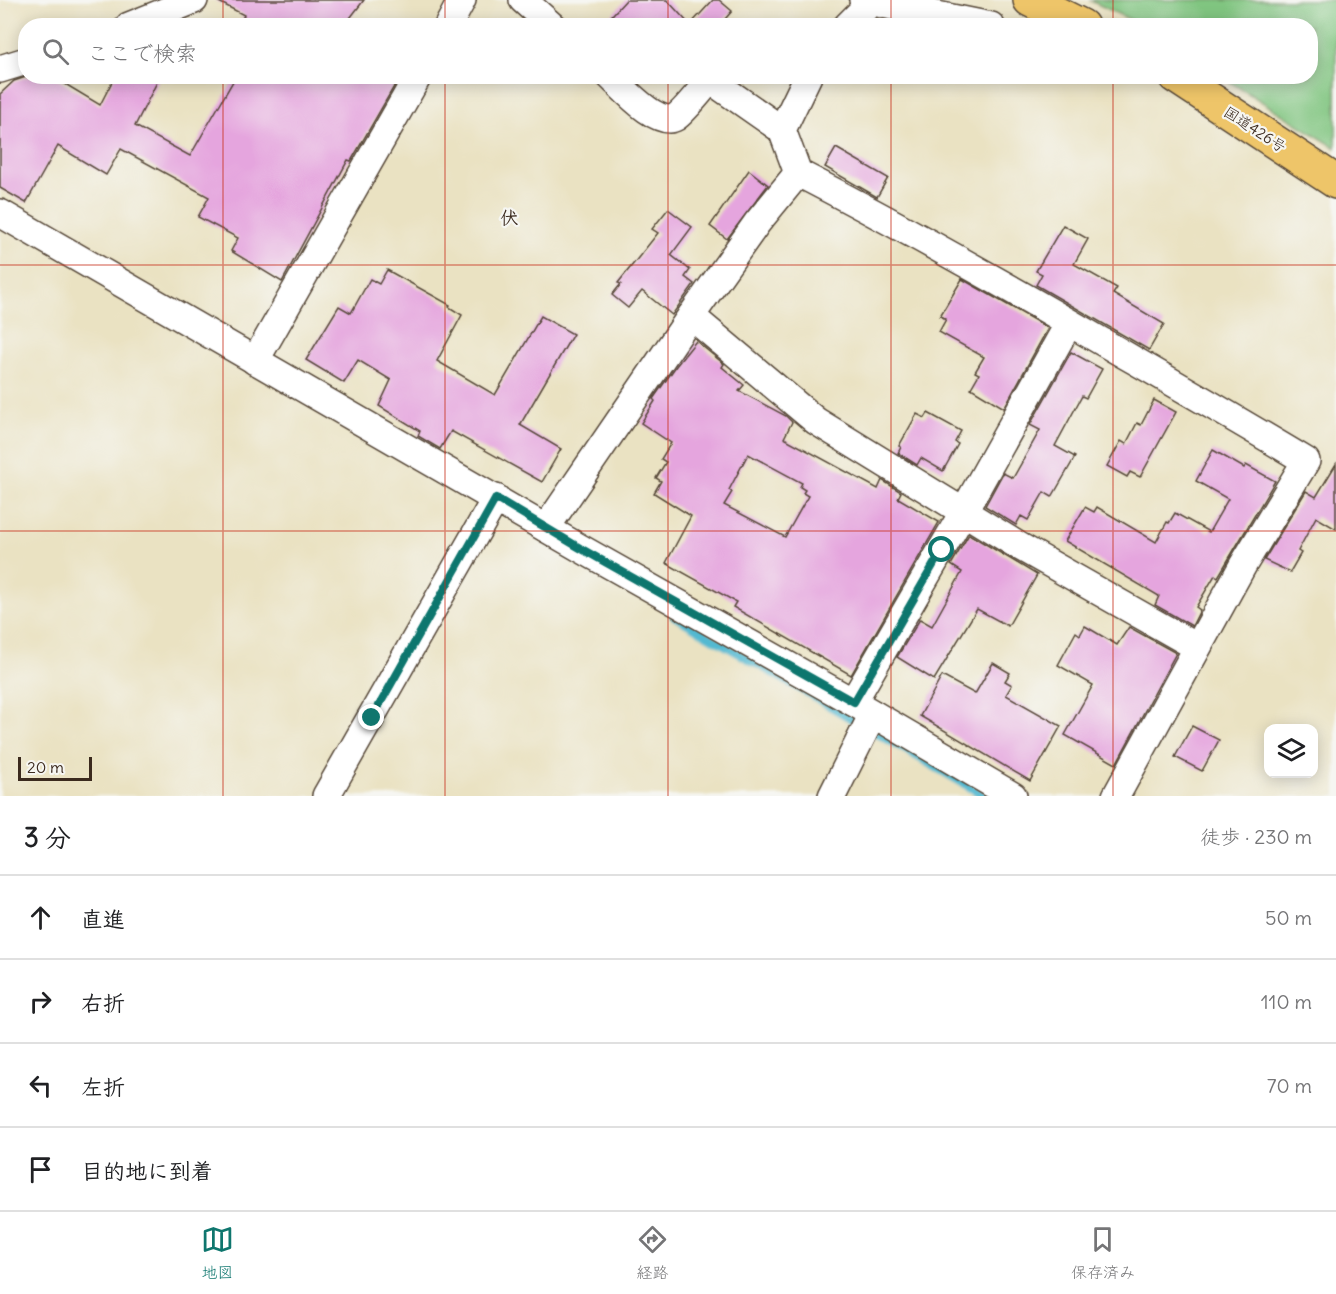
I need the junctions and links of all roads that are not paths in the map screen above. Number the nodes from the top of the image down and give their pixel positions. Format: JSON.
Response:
{"nodes":[{"id":1,"x":194,"y":0,"type":"edge"},
{"id":2,"x":462,"y":0,"type":"edge"},
{"id":3,"x":523,"y":0,"type":"edge"},
{"id":4,"x":1030,"y":0,"type":"edge"},
{"id":5,"x":866,"y":1,"type":"edge"},
{"id":6,"x":149,"y":18,"type":"edge"},
{"id":7,"x":452,"y":18,"type":"edge"},
{"id":8,"x":543,"y":18,"type":"edge"},
{"id":9,"x":853,"y":18,"type":"edge"},
{"id":10,"x":951,"y":18,"type":"edge"},
{"id":11,"x":1066,"y":18,"type":"edge"},
{"id":12,"x":18,"y":63,"type":"edge"},
{"id":13,"x":0,"y":69,"type":"edge"},
{"id":14,"x":413,"y":84,"type":"edge"},
{"id":15,"x":619,"y":84,"type":"edge"},
{"id":16,"x":706,"y":84,"type":"edge"},
{"id":17,"x":715,"y":84,"type":"edge"},
{"id":18,"x":804,"y":84,"type":"edge"},
{"id":19,"x":1187,"y":84,"type":"edge"},
{"id":20,"x":782,"y":130,"type":"junction"},
{"id":21,"x":798,"y":173,"type":"junction"},
{"id":22,"x":1336,"y":182,"type":"edge"},
{"id":23,"x":0,"y":213,"type":"edge"},
{"id":24,"x":691,"y":316,"type":"junction"},
{"id":25,"x":1069,"y":323,"type":"junction"},
{"id":26,"x":255,"y":361,"type":"junction"},
{"id":27,"x":496,"y":498,"type":"junction"},
{"id":28,"x":964,"y":512,"type":"junction"},
{"id":29,"x":546,"y":528,"type":"junction"},
{"id":30,"x":1197,"y":647,"type":"junction"},
{"id":31,"x":863,"y":708,"type":"junction"},
{"id":32,"x":326,"y":796,"type":"edge"},
{"id":33,"x":832,"y":796,"type":"edge"},
{"id":34,"x":1012,"y":796,"type":"edge"},
{"id":35,"x":1116,"y":796,"type":"edge"}],
"edges":[{"from":1,"to":6,"type":"street"},
{"from":2,"to":7,"type":"street"},
{"from":3,"to":8,"type":"street"},
{"from":4,"to":11,"type":"highway"},
{"from":5,"to":9,"type":"street"},
{"from":5,"to":10,"type":"street"},
{"from":12,"to":13,"type":"street"},
{"from":14,"to":26,"type":"street"},
{"from":15,"to":16,"type":"street"},
{"from":17,"to":20,"type":"street"},
{"from":18,"to":20,"type":"street"},
{"from":19,"to":22,"type":"highway","name":"国道426号"},
{"from":20,"to":21,"type":"street"},
{"from":21,"to":24,"type":"street"},
{"from":21,"to":25,"type":"street"},
{"from":23,"to":26,"type":"street"},
{"from":24,"to":28,"type":"street"},
{"from":24,"to":29,"type":"street"},
{"from":25,"to":28,"type":"street"},
{"from":25,"to":30,"type":"street"},
{"from":26,"to":27,"type":"street"},
{"from":27,"to":29,"type":"street"},
{"from":27,"to":32,"type":"street"},
{"from":28,"to":30,"type":"street"},
{"from":28,"to":31,"type":"street"},
{"from":29,"to":31,"type":"street"},
{"from":30,"to":35,"type":"street"},
{"from":31,"to":33,"type":"street"},
{"from":31,"to":34,"type":"street"}]}
